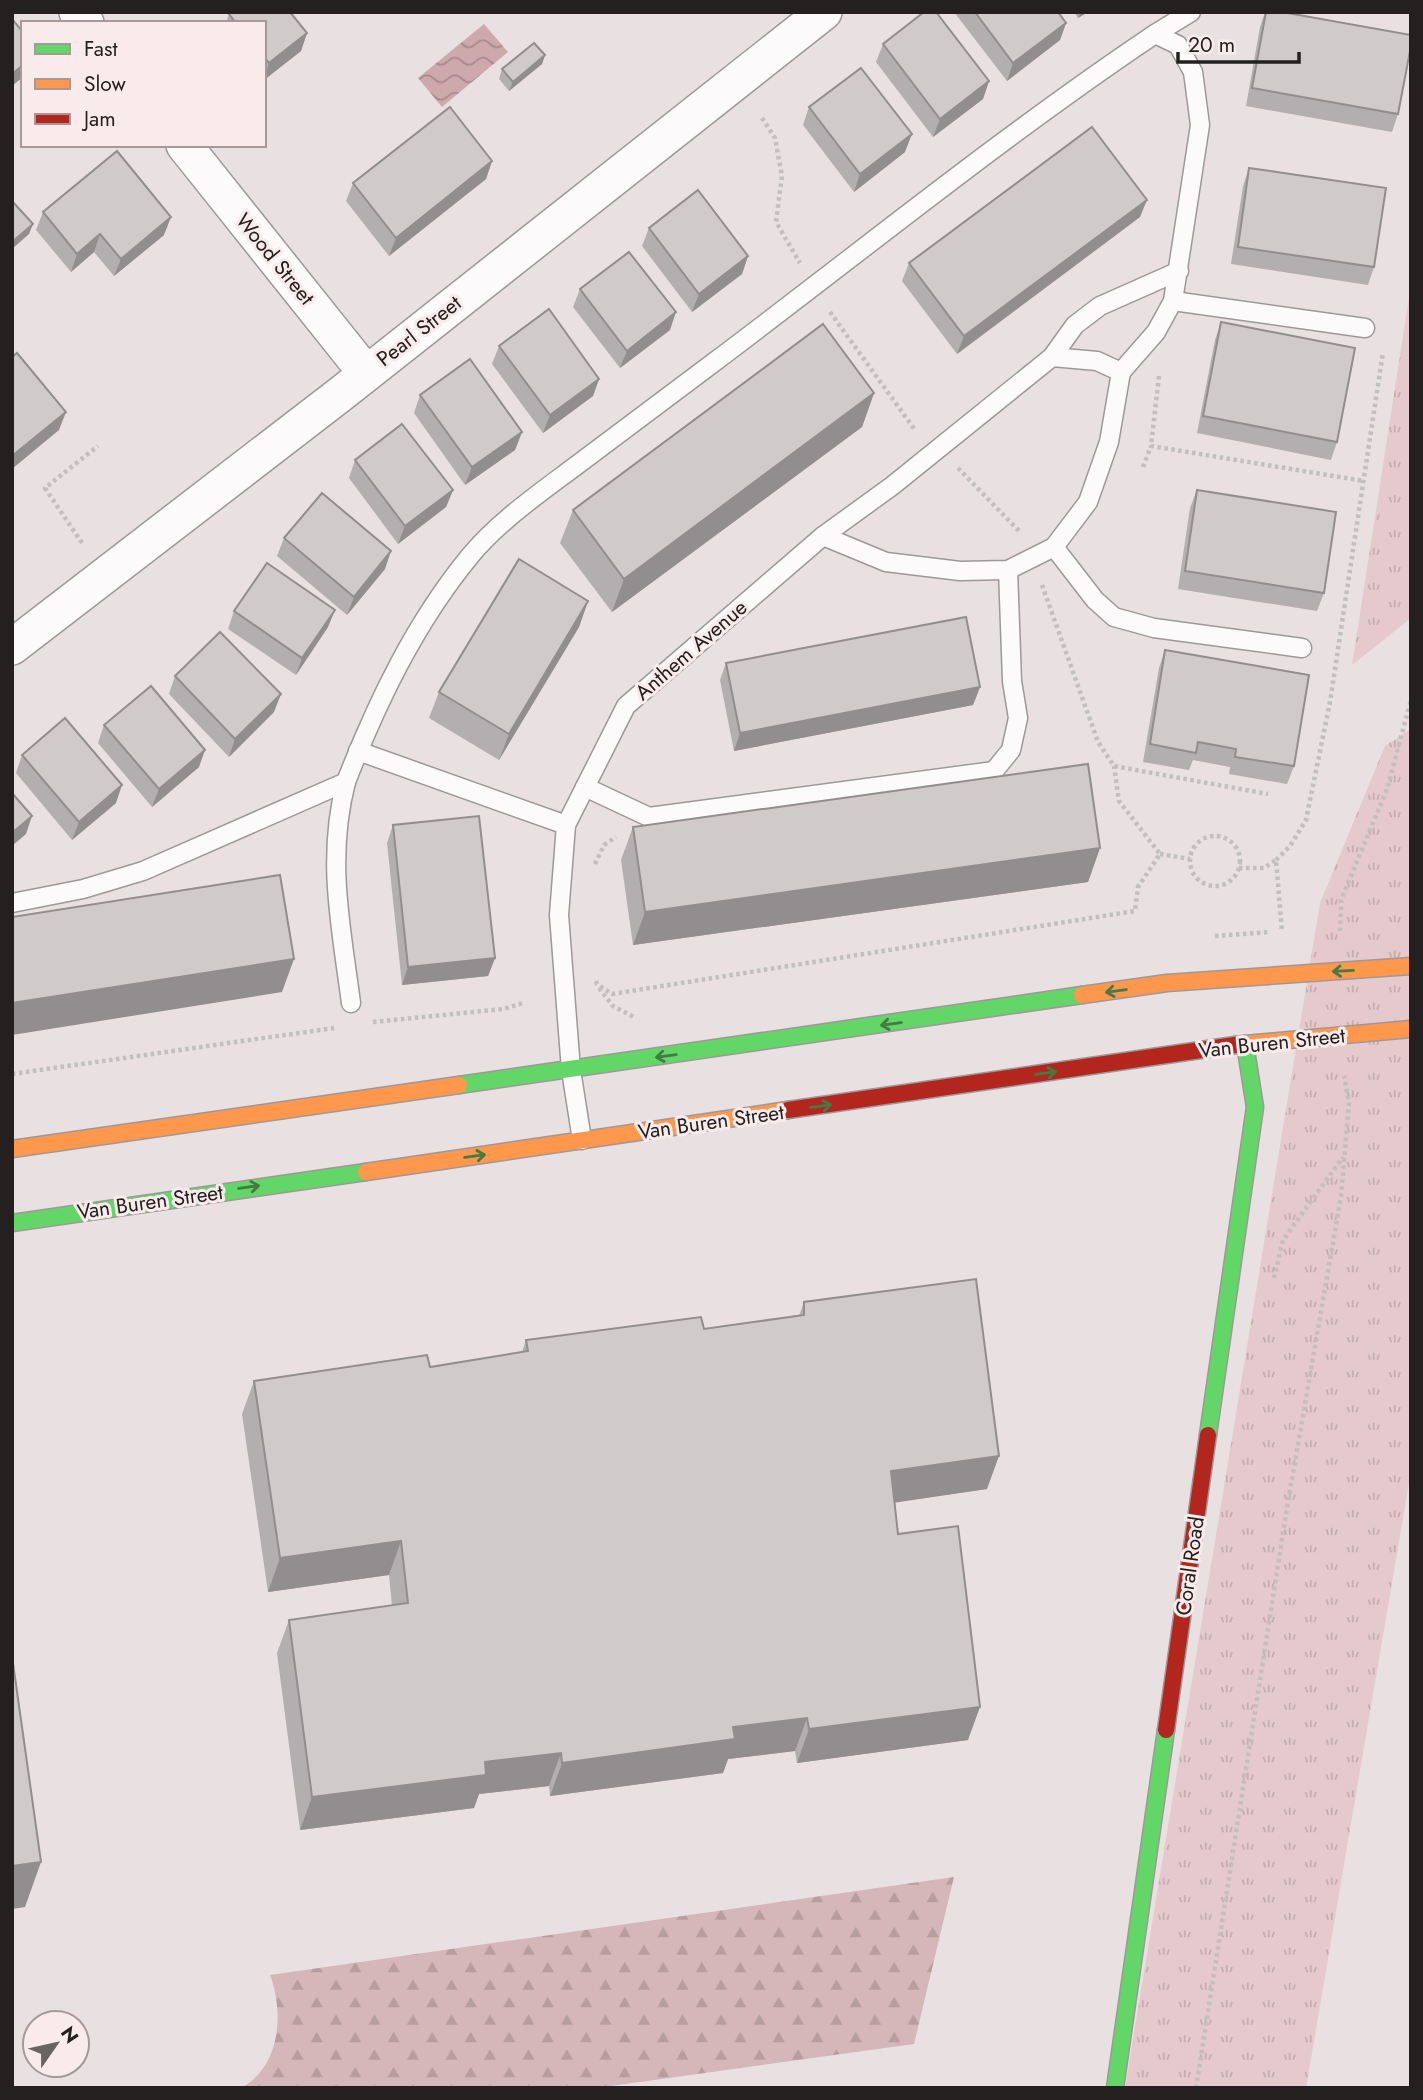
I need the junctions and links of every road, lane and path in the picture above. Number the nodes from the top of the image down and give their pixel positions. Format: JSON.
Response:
{"nodes":[{"id":1,"x":824,"y":12,"type":"edge"},
{"id":2,"x":1191,"y":12,"type":"edge"},
{"id":3,"x":1155,"y":34,"type":"junction"},
{"id":4,"x":762,"y":118,"type":"dead end"},
{"id":5,"x":186,"y":147,"type":"edge"},
{"id":6,"x":1179,"y":271,"type":"junction"},
{"id":7,"x":814,"y":286,"type":"junction"},
{"id":8,"x":1172,"y":301,"type":"junction"},
{"id":9,"x":1364,"y":328,"type":"dead end"},
{"id":10,"x":1156,"y":332,"type":"junction"},
{"id":11,"x":1383,"y":347,"type":"dead end"},
{"id":12,"x":1052,"y":357,"type":"junction"},
{"id":13,"x":1121,"y":372,"type":"junction"},
{"id":14,"x":366,"y":373,"type":"junction"},
{"id":15,"x":98,"y":446,"type":"dead end"},
{"id":16,"x":1150,"y":446,"type":"junction"},
{"id":17,"x":939,"y":448,"type":"junction"},
{"id":18,"x":1143,"y":467,"type":"dead end"},
{"id":19,"x":1364,"y":481,"type":"junction"},
{"id":20,"x":823,"y":536,"type":"junction"},
{"id":21,"x":82,"y":543,"type":"dead end"},
{"id":22,"x":1054,"y":547,"type":"junction"},
{"id":23,"x":1032,"y":558,"type":"junction"},
{"id":24,"x":1008,"y":570,"type":"junction"},
{"id":25,"x":12,"y":648,"type":"edge"},
{"id":26,"x":1302,"y":648,"type":"dead end"},
{"id":27,"x":1411,"y":700,"type":"edge"},
{"id":28,"x":358,"y":751,"type":"junction"},
{"id":29,"x":1114,"y":766,"type":"junction"},
{"id":30,"x":346,"y":782,"type":"junction"},
{"id":31,"x":585,"y":787,"type":"junction"},
{"id":32,"x":1268,"y":794,"type":"dead end"},
{"id":33,"x":566,"y":825,"type":"junction"},
{"id":34,"x":616,"y":837,"type":"dead end"},
{"id":35,"x":1160,"y":854,"type":"junction"},
{"id":36,"x":1190,"y":859,"type":"junction"},
{"id":37,"x":1276,"y":860,"type":"junction"},
{"id":38,"x":1239,"y":868,"type":"junction"},
{"id":39,"x":594,"y":871,"type":"dead end"},
{"id":40,"x":12,"y":903,"type":"edge"},
{"id":41,"x":1282,"y":932,"type":"dead end"},
{"id":42,"x":1411,"y":966,"type":"edge"},
{"id":43,"x":1339,"y":971,"type":"junction"},
{"id":44,"x":596,"y":973,"type":"dead end"},
{"id":45,"x":351,"y":1003,"type":"dead end"},
{"id":46,"x":523,"y":1003,"type":"dead end"},
{"id":47,"x":371,"y":1022,"type":"dead end"},
{"id":48,"x":344,"y":1026,"type":"dead end"},
{"id":49,"x":1411,"y":1029,"type":"edge"},
{"id":50,"x":1343,"y":1035,"type":"junction"},
{"id":51,"x":1245,"y":1045,"type":"junction"},
{"id":52,"x":571,"y":1070,"type":"junction"},
{"id":53,"x":12,"y":1074,"type":"edge"},
{"id":54,"x":582,"y":1140,"type":"junction"},
{"id":55,"x":12,"y":1149,"type":"edge"},
{"id":56,"x":12,"y":1223,"type":"edge"},
{"id":57,"x":1115,"y":2088,"type":"edge"},
{"id":58,"x":1196,"y":2088,"type":"edge"}],
"edges":[{"from":1,"to":14,"type":"street","name":"Pearl Street"},
{"from":2,"to":3,"type":"lane"},
{"from":3,"to":6,"type":"lane"},
{"from":3,"to":7,"type":"lane"},
{"from":4,"to":7,"type":"path"},
{"from":5,"to":14,"type":"street","name":"Wood Street"},
{"from":6,"to":8,"type":"lane"},
{"from":6,"to":12,"type":"lane","name":"Anthem Avenue"},
{"from":7,"to":17,"type":"path"},
{"from":7,"to":28,"type":"lane"},
{"from":8,"to":9,"type":"lane"},
{"from":8,"to":10,"type":"lane"},
{"from":10,"to":13,"type":"lane"},
{"from":10,"to":16,"type":"path"},
{"from":11,"to":19,"type":"path"},
{"from":12,"to":13,"type":"lane"},
{"from":12,"to":17,"type":"lane","name":"Anthem Avenue"},
{"from":13,"to":22,"type":"lane"},
{"from":14,"to":25,"type":"street","name":"Pearl Street"},
{"from":15,"to":21,"type":"path"},
{"from":16,"to":18,"type":"path"},
{"from":16,"to":19,"type":"path"},
{"from":17,"to":20,"type":"lane","name":"Anthem Avenue"},
{"from":17,"to":23,"type":"path"},
{"from":19,"to":37,"type":"path"},
{"from":20,"to":24,"type":"lane"},
{"from":20,"to":31,"type":"lane","name":"Anthem Avenue"},
{"from":22,"to":23,"type":"lane"},
{"from":22,"to":26,"type":"lane"},
{"from":23,"to":24,"type":"lane"},
{"from":23,"to":29,"type":"path"},
{"from":24,"to":31,"type":"lane"},
{"from":27,"to":43,"type":"path"},
{"from":28,"to":30,"type":"lane"},
{"from":28,"to":33,"type":"lane"},
{"from":29,"to":32,"type":"path"},
{"from":29,"to":35,"type":"path"},
{"from":30,"to":40,"type":"lane"},
{"from":30,"to":45,"type":"lane"},
{"from":31,"to":33,"type":"lane","name":"Anthem Avenue"},
{"from":33,"to":52,"type":"lane","name":"Anthem Avenue"},
{"from":34,"to":39,"type":"path"},
{"from":35,"to":36,"type":"path"},
{"from":35,"to":44,"type":"path"},
{"from":36,"to":38,"type":"path"},
{"from":36,"to":38,"type":"path"},
{"from":37,"to":38,"type":"path"},
{"from":37,"to":41,"type":"path"},
{"from":42,"to":43,"type":"main road","one_way":true},
{"from":43,"to":52,"type":"main road","one_way":true},
{"from":46,"to":47,"type":"path"},
{"from":48,"to":53,"type":"path"},
{"from":49,"to":50,"type":"main road","name":"Van Buren Street"},
{"from":50,"to":51,"type":"main road","name":"Van Buren Street"},
{"from":50,"to":58,"type":"path"},
{"from":54,"to":51,"type":"main road","name":"Van Buren Street","one_way":true},
{"from":51,"to":57,"type":"main road","name":"Coral Road"},
{"from":52,"to":54,"type":"lane","name":"Anthem Avenue"},
{"from":52,"to":55,"type":"main road"},
{"from":56,"to":54,"type":"main road","name":"Van Buren Street","one_way":true}]}
